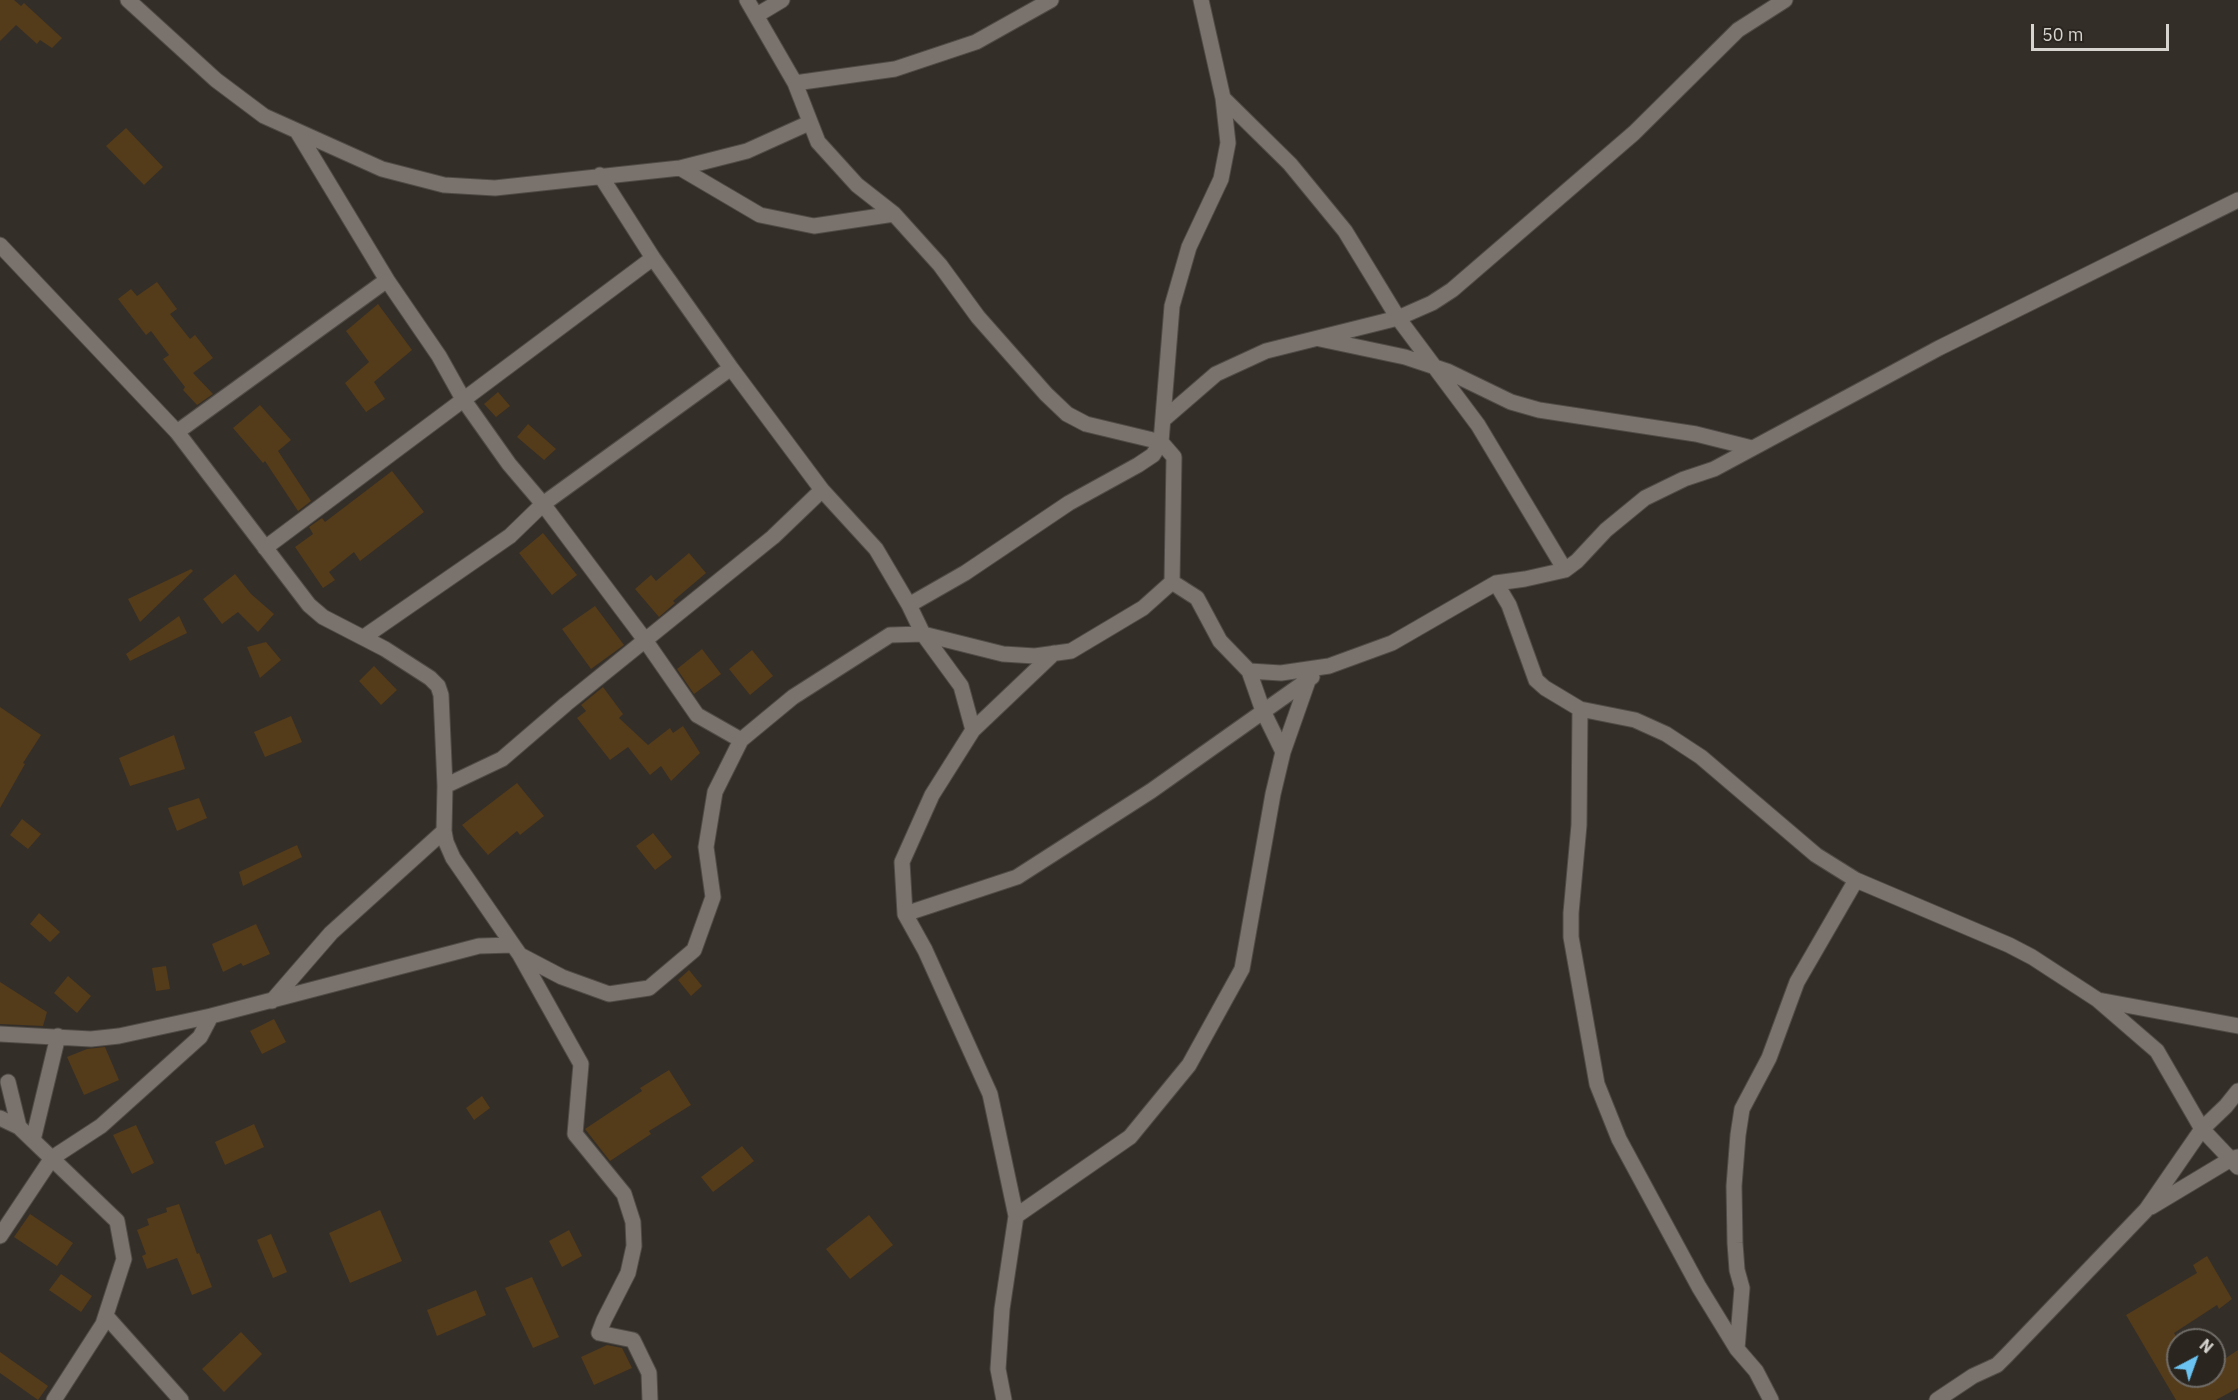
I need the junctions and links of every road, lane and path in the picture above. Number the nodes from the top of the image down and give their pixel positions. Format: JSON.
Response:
{"nodes":[{"id":1,"x":128,"y":0,"type":"edge"},
{"id":2,"x":747,"y":0,"type":"edge"},
{"id":3,"x":782,"y":0,"type":"edge"},
{"id":4,"x":1051,"y":0,"type":"edge"},
{"id":5,"x":1201,"y":0,"type":"edge"},
{"id":6,"x":1785,"y":0,"type":"edge"},
{"id":7,"x":757,"y":15,"type":"junction"},
{"id":8,"x":795,"y":83,"type":"junction"},
{"id":9,"x":1222,"y":98,"type":"junction"},
{"id":10,"x":809,"y":123,"type":"junction"},
{"id":11,"x":297,"y":131,"type":"junction"},
{"id":12,"x":680,"y":168,"type":"junction"},
{"id":13,"x":600,"y":176,"type":"junction"},
{"id":14,"x":2238,"y":200,"type":"edge"},
{"id":15,"x":894,"y":214,"type":"junction"},
{"id":16,"x":0,"y":245,"type":"edge"},
{"id":17,"x":653,"y":258,"type":"junction"},
{"id":18,"x":387,"y":280,"type":"junction"},
{"id":19,"x":1398,"y":318,"type":"junction"},
{"id":20,"x":1317,"y":339,"type":"junction"},
{"id":21,"x":731,"y":368,"type":"junction"},
{"id":22,"x":1437,"y":368,"type":"junction"},
{"id":23,"x":463,"y":399,"type":"junction"},
{"id":24,"x":1164,"y":419,"type":"junction"},
{"id":25,"x":177,"y":432,"type":"junction"},
{"id":26,"x":1161,"y":442,"type":"junction"},
{"id":27,"x":1752,"y":448,"type":"junction"},
{"id":28,"x":822,"y":490,"type":"junction"},
{"id":29,"x":543,"y":504,"type":"junction"},
{"id":30,"x":265,"y":548,"type":"junction"},
{"id":31,"x":1565,"y":570,"type":"junction"},
{"id":32,"x":1172,"y":582,"type":"junction"},
{"id":33,"x":1496,"y":583,"type":"junction"},
{"id":34,"x":909,"y":605,"type":"junction"},
{"id":35,"x":923,"y":634,"type":"junction"},
{"id":36,"x":364,"y":637,"type":"junction"},
{"id":37,"x":645,"y":640,"type":"junction"},
{"id":38,"x":1054,"y":653,"type":"junction"},
{"id":39,"x":1329,"y":666,"type":"junction"},
{"id":40,"x":1249,"y":672,"type":"junction"},
{"id":41,"x":1309,"y":678,"type":"junction"},
{"id":42,"x":1580,"y":709,"type":"junction"},
{"id":43,"x":1263,"y":711,"type":"junction"},
{"id":44,"x":973,"y":730,"type":"junction"},
{"id":45,"x":741,"y":740,"type":"junction"},
{"id":46,"x":1283,"y":752,"type":"junction"},
{"id":47,"x":445,"y":786,"type":"junction"},
{"id":48,"x":444,"y":831,"type":"junction"},
{"id":49,"x":1856,"y":880,"type":"junction"},
{"id":50,"x":905,"y":914,"type":"junction"},
{"id":51,"x":517,"y":950,"type":"junction"},
{"id":52,"x":2098,"y":1000,"type":"junction"},
{"id":53,"x":272,"y":1001,"type":"junction"},
{"id":54,"x":211,"y":1016,"type":"junction"},
{"id":55,"x":2238,"y":1026,"type":"edge"},
{"id":56,"x":0,"y":1034,"type":"edge"},
{"id":57,"x":58,"y":1036,"type":"junction"},
{"id":58,"x":8,"y":1082,"type":"dead end"},
{"id":59,"x":2238,"y":1091,"type":"edge"},
{"id":60,"x":0,"y":1118,"type":"edge"},
{"id":61,"x":19,"y":1127,"type":"junction"},
{"id":62,"x":2202,"y":1129,"type":"junction"},
{"id":63,"x":33,"y":1140,"type":"junction"},
{"id":64,"x":52,"y":1158,"type":"junction"},
{"id":65,"x":2236,"y":1161,"type":"edge"},
{"id":66,"x":2146,"y":1210,"type":"junction"},
{"id":67,"x":1016,"y":1216,"type":"junction"},
{"id":68,"x":0,"y":1236,"type":"edge"},
{"id":69,"x":106,"y":1316,"type":"junction"},
{"id":70,"x":1737,"y":1349,"type":"junction"},
{"id":71,"x":54,"y":1400,"type":"edge"},
{"id":72,"x":181,"y":1400,"type":"edge"},
{"id":73,"x":650,"y":1400,"type":"edge"},
{"id":74,"x":1004,"y":1400,"type":"edge"},
{"id":75,"x":1771,"y":1400,"type":"edge"},
{"id":76,"x":1937,"y":1400,"type":"edge"}],
"edges":[{"from":1,"to":11,"type":"street"},
{"from":2,"to":7,"type":"street"},
{"from":3,"to":7,"type":"street"},
{"from":4,"to":8,"type":"street"},
{"from":5,"to":9,"type":"street"},
{"from":6,"to":19,"type":"street"},
{"from":7,"to":8,"type":"street"},
{"from":8,"to":10,"type":"street"},
{"from":9,"to":19,"type":"street"},
{"from":9,"to":24,"type":"street"},
{"from":10,"to":12,"type":"street"},
{"from":10,"to":15,"type":"street"},
{"from":11,"to":13,"type":"street"},
{"from":11,"to":18,"type":"street"},
{"from":12,"to":13,"type":"street"},
{"from":12,"to":15,"type":"street"},
{"from":13,"to":17,"type":"street"},
{"from":14,"to":27,"type":"street"},
{"from":15,"to":26,"type":"street"},
{"from":16,"to":25,"type":"street"},
{"from":17,"to":21,"type":"street"},
{"from":17,"to":23,"type":"street"},
{"from":18,"to":23,"type":"street"},
{"from":18,"to":25,"type":"street"},
{"from":19,"to":20,"type":"street"},
{"from":19,"to":22,"type":"street"},
{"from":20,"to":22,"type":"street"},
{"from":20,"to":24,"type":"street"},
{"from":21,"to":28,"type":"street"},
{"from":21,"to":29,"type":"street"},
{"from":22,"to":27,"type":"street"},
{"from":22,"to":31,"type":"street"},
{"from":23,"to":29,"type":"street"},
{"from":23,"to":30,"type":"street"},
{"from":24,"to":26,"type":"street"},
{"from":25,"to":30,"type":"street"},
{"from":26,"to":32,"type":"street"},
{"from":26,"to":34,"type":"street"},
{"from":27,"to":31,"type":"street"},
{"from":28,"to":34,"type":"street"},
{"from":28,"to":37,"type":"street"},
{"from":29,"to":36,"type":"street"},
{"from":29,"to":37,"type":"street"},
{"from":30,"to":36,"type":"street"},
{"from":31,"to":33,"type":"street"},
{"from":32,"to":38,"type":"street"},
{"from":32,"to":40,"type":"street"},
{"from":33,"to":39,"type":"street"},
{"from":33,"to":42,"type":"street"},
{"from":34,"to":35,"type":"street"},
{"from":35,"to":38,"type":"street"},
{"from":35,"to":44,"type":"street"},
{"from":35,"to":45,"type":"street"},
{"from":36,"to":47,"type":"street"},
{"from":37,"to":45,"type":"street"},
{"from":37,"to":47,"type":"street"},
{"from":38,"to":44,"type":"street"},
{"from":39,"to":40,"type":"street"},
{"from":39,"to":41,"type":"street"},
{"from":40,"to":43,"type":"street"},
{"from":41,"to":43,"type":"street"},
{"from":41,"to":46,"type":"street"},
{"from":42,"to":49,"type":"street"},
{"from":42,"to":70,"type":"street"},
{"from":43,"to":46,"type":"street"},
{"from":43,"to":50,"type":"street"},
{"from":44,"to":50,"type":"street"},
{"from":45,"to":51,"type":"street"},
{"from":46,"to":67,"type":"street"},
{"from":47,"to":48,"type":"street"},
{"from":48,"to":51,"type":"street"},
{"from":48,"to":53,"type":"street"},
{"from":49,"to":52,"type":"street"},
{"from":49,"to":70,"type":"street"},
{"from":50,"to":67,"type":"street"},
{"from":51,"to":53,"type":"street"},
{"from":51,"to":73,"type":"street"},
{"from":52,"to":55,"type":"street"},
{"from":52,"to":62,"type":"street"},
{"from":53,"to":54,"type":"street"},
{"from":54,"to":57,"type":"street"},
{"from":54,"to":64,"type":"street"},
{"from":56,"to":57,"type":"street"},
{"from":57,"to":63,"type":"street"},
{"from":58,"to":61,"type":"street"},
{"from":59,"to":62,"type":"street"},
{"from":60,"to":61,"type":"street"},
{"from":61,"to":63,"type":"street"},
{"from":62,"to":65,"type":"street"},
{"from":62,"to":66,"type":"street"},
{"from":63,"to":64,"type":"street"},
{"from":64,"to":68,"type":"street"},
{"from":64,"to":69,"type":"street"},
{"from":65,"to":66,"type":"street"},
{"from":66,"to":76,"type":"street"},
{"from":67,"to":74,"type":"street"},
{"from":69,"to":71,"type":"street"},
{"from":69,"to":72,"type":"street"},
{"from":70,"to":75,"type":"street"}]}
